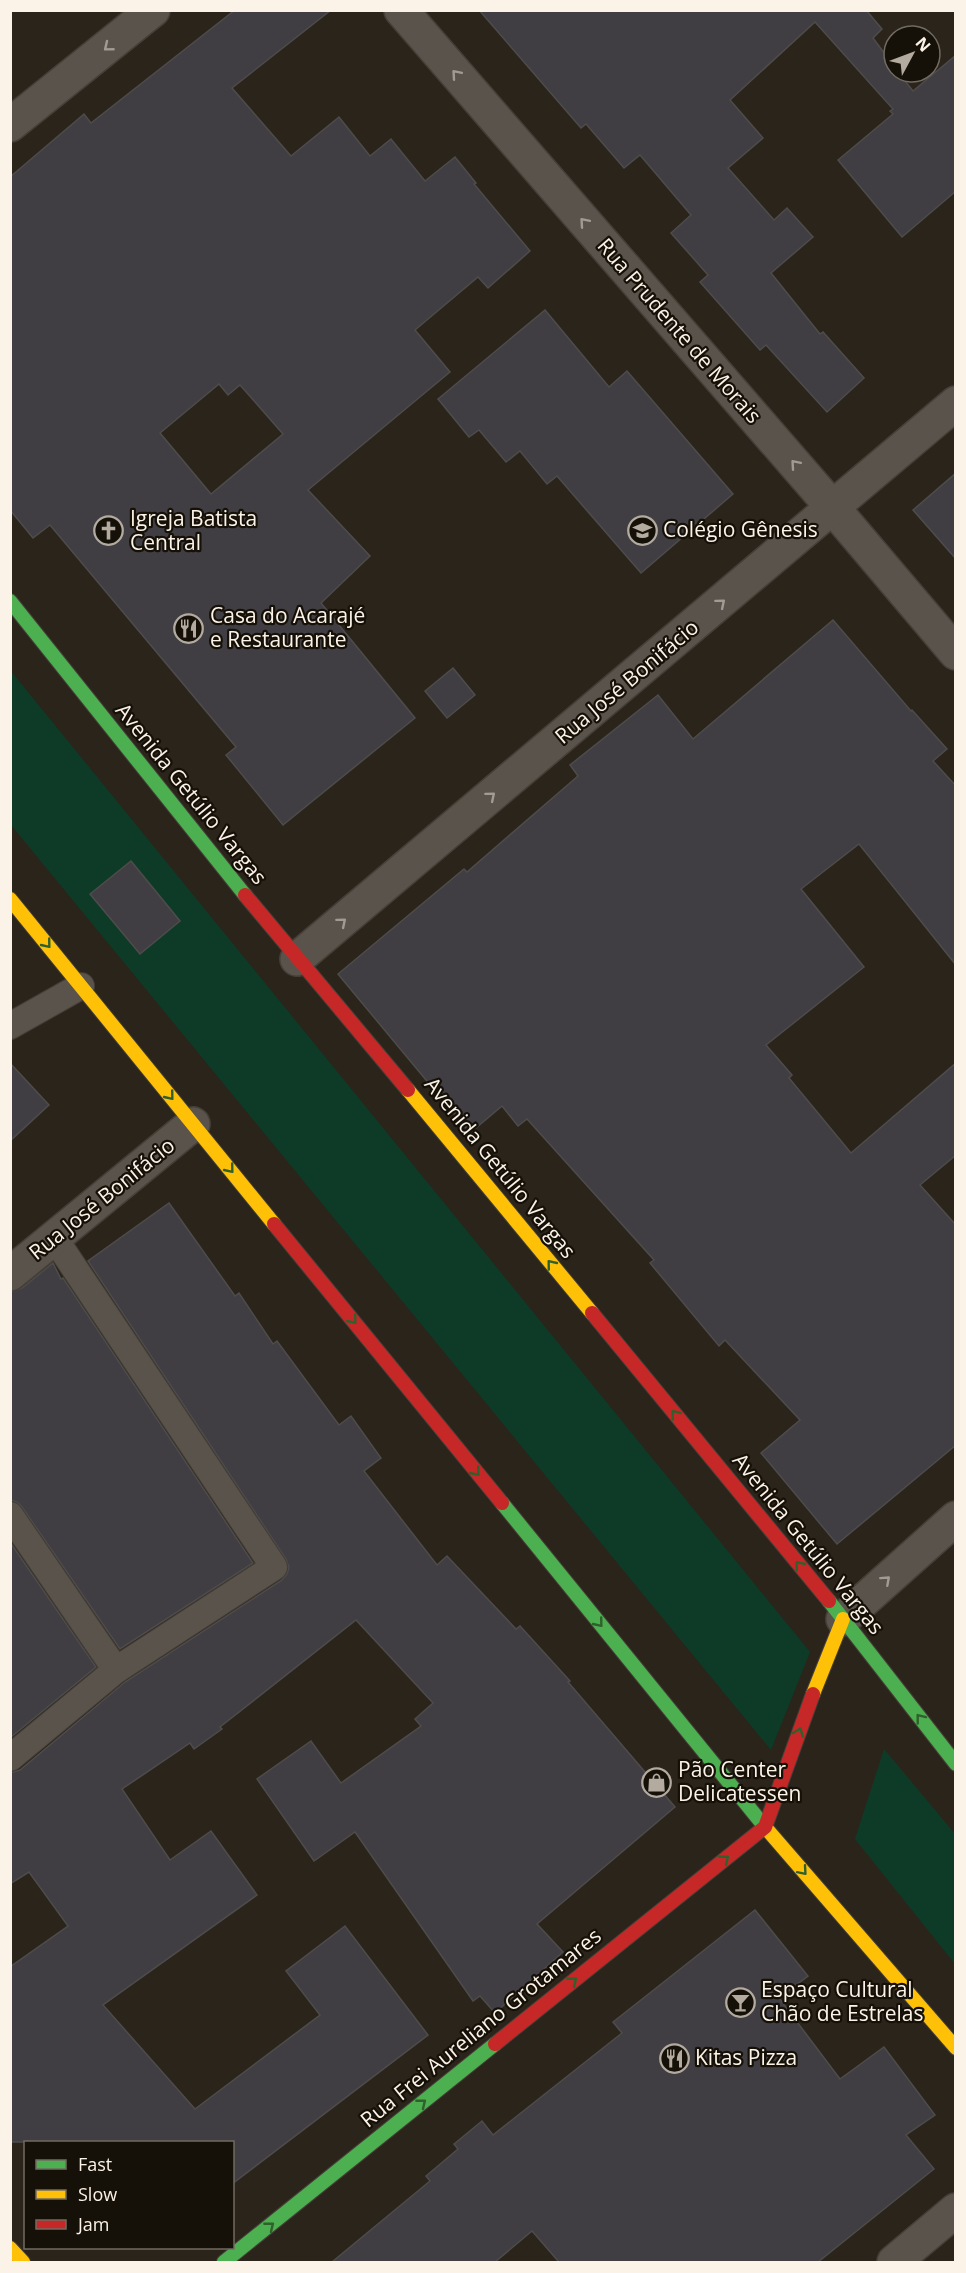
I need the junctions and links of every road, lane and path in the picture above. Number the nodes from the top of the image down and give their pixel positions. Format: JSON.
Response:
{"nodes":[{"id":1,"x":153,"y":10,"type":"edge"},
{"id":2,"x":401,"y":10,"type":"edge"},
{"id":3,"x":10,"y":125,"type":"edge"},
{"id":4,"x":956,"y":403,"type":"edge"},
{"id":5,"x":833,"y":508,"type":"junction"},
{"id":6,"x":10,"y":601,"type":"edge"},
{"id":7,"x":956,"y":653,"type":"edge"},
{"id":8,"x":10,"y":899,"type":"edge"},
{"id":9,"x":297,"y":959,"type":"junction"},
{"id":10,"x":81,"y":986,"type":"junction"},
{"id":11,"x":10,"y":1026,"type":"edge"},
{"id":12,"x":193,"y":1124,"type":"junction"},
{"id":13,"x":55,"y":1239,"type":"junction"},
{"id":14,"x":10,"y":1274,"type":"edge"},
{"id":15,"x":10,"y":1515,"type":"edge"},
{"id":16,"x":956,"y":1518,"type":"edge"},
{"id":17,"x":843,"y":1619,"type":"junction"},
{"id":18,"x":116,"y":1670,"type":"junction"},
{"id":19,"x":10,"y":1758,"type":"edge"},
{"id":20,"x":956,"y":1764,"type":"edge"},
{"id":21,"x":765,"y":1827,"type":"junction"},
{"id":22,"x":956,"y":2048,"type":"edge"},
{"id":23,"x":956,"y":2210,"type":"edge"},
{"id":24,"x":10,"y":2248,"type":"edge"},
{"id":25,"x":23,"y":2262,"type":"edge"},
{"id":26,"x":224,"y":2262,"type":"edge"},
{"id":27,"x":894,"y":2262,"type":"edge"}],
"edges":[{"from":1,"to":3,"type":"street","one_way":true},
{"from":5,"to":2,"type":"street","name":"Rua Prudente de Morais","one_way":true},
{"from":4,"to":5,"type":"street","name":"Rua José Bonifácio"},
{"from":5,"to":7,"type":"street","name":"Rua Prudente de Morais"},
{"from":9,"to":5,"type":"street","name":"Rua José Bonifácio","one_way":true},
{"from":6,"to":9,"type":"main road","name":"Avenida Getúlio Vargas"},
{"from":8,"to":10,"type":"main road","one_way":true},
{"from":17,"to":9,"type":"main road","name":"Avenida Getúlio Vargas","one_way":true},
{"from":10,"to":11,"type":"lane"},
{"from":10,"to":12,"type":"main road","one_way":true},
{"from":12,"to":13,"type":"street","name":"Rua José Bonifácio"},
{"from":12,"to":21,"type":"main road","one_way":true},
{"from":13,"to":14,"type":"street","name":"Rua José Bonifácio"},
{"from":13,"to":18,"type":"lane"},
{"from":15,"to":18,"type":"lane"},
{"from":17,"to":16,"type":"street","one_way":true},
{"from":20,"to":17,"type":"main road","name":"Avenida Getúlio Vargas","one_way":true},
{"from":21,"to":17,"type":"main road","one_way":true},
{"from":18,"to":19,"type":"lane"},
{"from":21,"to":22,"type":"main road","one_way":true},
{"from":26,"to":21,"type":"main road","name":"Rua Frei Aureliano Grotamares","one_way":true},
{"from":23,"to":27,"type":"street"},
{"from":24,"to":25,"type":"main road"}]}
